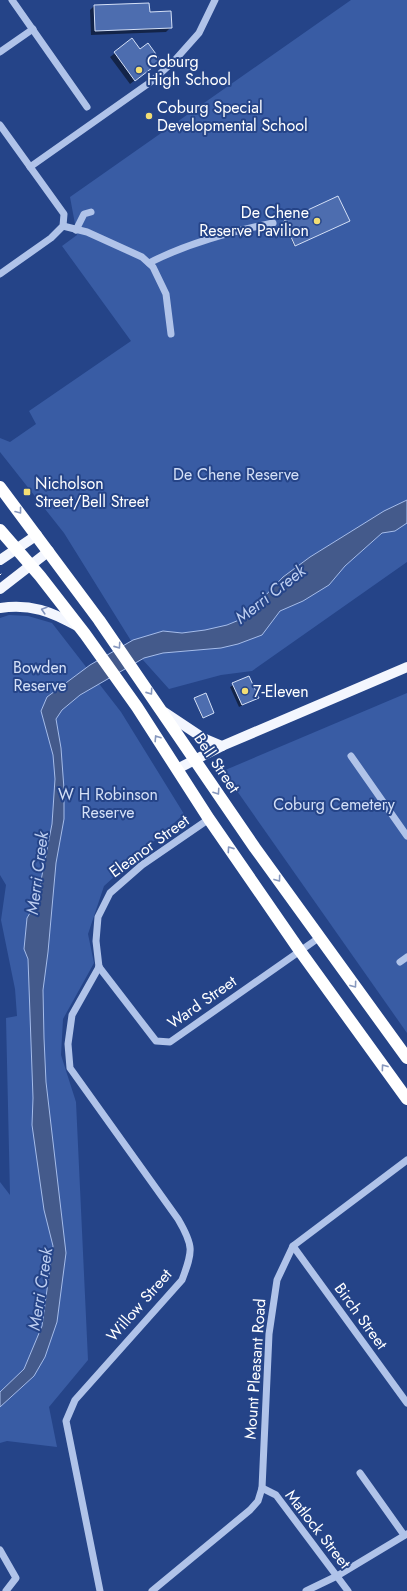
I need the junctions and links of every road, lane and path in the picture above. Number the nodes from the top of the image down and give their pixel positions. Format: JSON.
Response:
{"nodes":[{"id":1,"x":12,"y":0,"type":"edge"},
{"id":2,"x":216,"y":0,"type":"edge"},
{"id":3,"x":33,"y":29,"type":"junction"},
{"id":4,"x":0,"y":52,"type":"edge"},
{"id":5,"x":88,"y":107,"type":"dead end"},
{"id":6,"x":0,"y":125,"type":"edge"},
{"id":7,"x":30,"y":167,"type":"junction"},
{"id":8,"x":91,"y":212,"type":"dead end"},
{"id":9,"x":273,"y":223,"type":"dead end"},
{"id":10,"x":63,"y":226,"type":"junction"},
{"id":11,"x":76,"y":230,"type":"junction"},
{"id":12,"x":149,"y":263,"type":"junction"},
{"id":13,"x":0,"y":274,"type":"edge"},
{"id":14,"x":172,"y":334,"type":"dead end"},
{"id":15,"x":0,"y":487,"type":"edge"},
{"id":16,"x":0,"y":530,"type":"edge"},
{"id":17,"x":37,"y":535,"type":"junction"},
{"id":18,"x":16,"y":549,"type":"junction"},
{"id":19,"x":49,"y":550,"type":"junction"},
{"id":20,"x":0,"y":560,"type":"edge"},
{"id":21,"x":30,"y":565,"type":"junction"},
{"id":22,"x":0,"y":589,"type":"edge"},
{"id":23,"x":0,"y":608,"type":"edge"},
{"id":24,"x":82,"y":630,"type":"junction"},
{"id":25,"x":407,"y":667,"type":"edge"},
{"id":26,"x":164,"y":712,"type":"junction"},
{"id":27,"x":222,"y":746,"type":"junction"},
{"id":28,"x":351,"y":756,"type":"dead end"},
{"id":29,"x":195,"y":760,"type":"junction"},
{"id":30,"x":177,"y":769,"type":"junction"},
{"id":31,"x":209,"y":819,"type":"junction"},
{"id":32,"x":404,"y":827,"type":"edge"},
{"id":33,"x":407,"y":836,"type":"edge"},
{"id":34,"x":320,"y":937,"type":"junction"},
{"id":35,"x":300,"y":950,"type":"junction"},
{"id":36,"x":407,"y":957,"type":"edge"},
{"id":37,"x":400,"y":962,"type":"dead end"},
{"id":38,"x":99,"y":967,"type":"junction"},
{"id":39,"x":407,"y":1058,"type":"edge"},
{"id":40,"x":407,"y":1099,"type":"edge"},
{"id":41,"x":407,"y":1160,"type":"edge"},
{"id":42,"x":293,"y":1246,"type":"junction"},
{"id":43,"x":407,"y":1403,"type":"edge"},
{"id":44,"x":360,"y":1473,"type":"dead end"},
{"id":45,"x":262,"y":1488,"type":"junction"},
{"id":46,"x":406,"y":1535,"type":"edge"},
{"id":47,"x":0,"y":1550,"type":"edge"},
{"id":48,"x":337,"y":1576,"type":"junction"},
{"id":49,"x":6,"y":1591,"type":"edge"},
{"id":50,"x":100,"y":1591,"type":"edge"},
{"id":51,"x":152,"y":1591,"type":"edge"},
{"id":52,"x":306,"y":1591,"type":"edge"},
{"id":53,"x":348,"y":1591,"type":"edge"}],
"edges":[{"from":1,"to":3,"type":"street"},
{"from":2,"to":7,"type":"street"},
{"from":3,"to":4,"type":"street"},
{"from":3,"to":5,"type":"street"},
{"from":6,"to":7,"type":"street"},
{"from":7,"to":10,"type":"street"},
{"from":8,"to":11,"type":"street"},
{"from":9,"to":12,"type":"street"},
{"from":10,"to":11,"type":"street"},
{"from":10,"to":13,"type":"street"},
{"from":11,"to":12,"type":"street"},
{"from":12,"to":14,"type":"street"},
{"from":15,"to":17,"type":"highway","name":"Bell Street","one_way":true},
{"from":16,"to":18,"type":"highway"},
{"from":17,"to":18,"type":"main road"},
{"from":17,"to":19,"type":"highway","name":"Bell Street"},
{"from":18,"to":20,"type":"main road"},
{"from":18,"to":21,"type":"highway"},
{"from":19,"to":21,"type":"main road"},
{"from":19,"to":26,"type":"highway","name":"Bell Street","one_way":true},
{"from":21,"to":22,"type":"main road"},
{"from":21,"to":24,"type":"highway"},
{"from":24,"to":23,"type":"main road","one_way":true},
{"from":30,"to":24,"type":"highway","one_way":true},
{"from":25,"to":27,"type":"main road"},
{"from":26,"to":27,"type":"main road"},
{"from":26,"to":29,"type":"highway","name":"Bell Street"},
{"from":27,"to":29,"type":"main road"},
{"from":28,"to":32,"type":"street"},
{"from":29,"to":30,"type":"main road"},
{"from":29,"to":34,"type":"highway","name":"Bell Street","one_way":true},
{"from":30,"to":31,"type":"highway"},
{"from":35,"to":31,"type":"highway","one_way":true},
{"from":31,"to":38,"type":"street","name":"Eleanor Street"},
{"from":32,"to":33,"type":"street"},
{"from":34,"to":35,"type":"street","name":"Ward Street"},
{"from":34,"to":39,"type":"highway","name":"Bell Street","one_way":true},
{"from":35,"to":38,"type":"street","name":"Ward Street"},
{"from":40,"to":35,"type":"highway","one_way":true},
{"from":36,"to":37,"type":"street"},
{"from":38,"to":50,"type":"street","name":"Willow Street"},
{"from":41,"to":42,"type":"street","name":"Mount Pleasant Road"},
{"from":42,"to":43,"type":"street","name":"Birch Street"},
{"from":42,"to":45,"type":"street","name":"Mount Pleasant Road"},
{"from":44,"to":46,"type":"street"},
{"from":45,"to":48,"type":"street","name":"Matlock Street"},
{"from":45,"to":51,"type":"street","name":"Mount Pleasant Road"},
{"from":46,"to":48,"type":"street"},
{"from":47,"to":49,"type":"street"},
{"from":48,"to":52,"type":"street"},
{"from":48,"to":53,"type":"street","name":"Matlock Street"}]}
